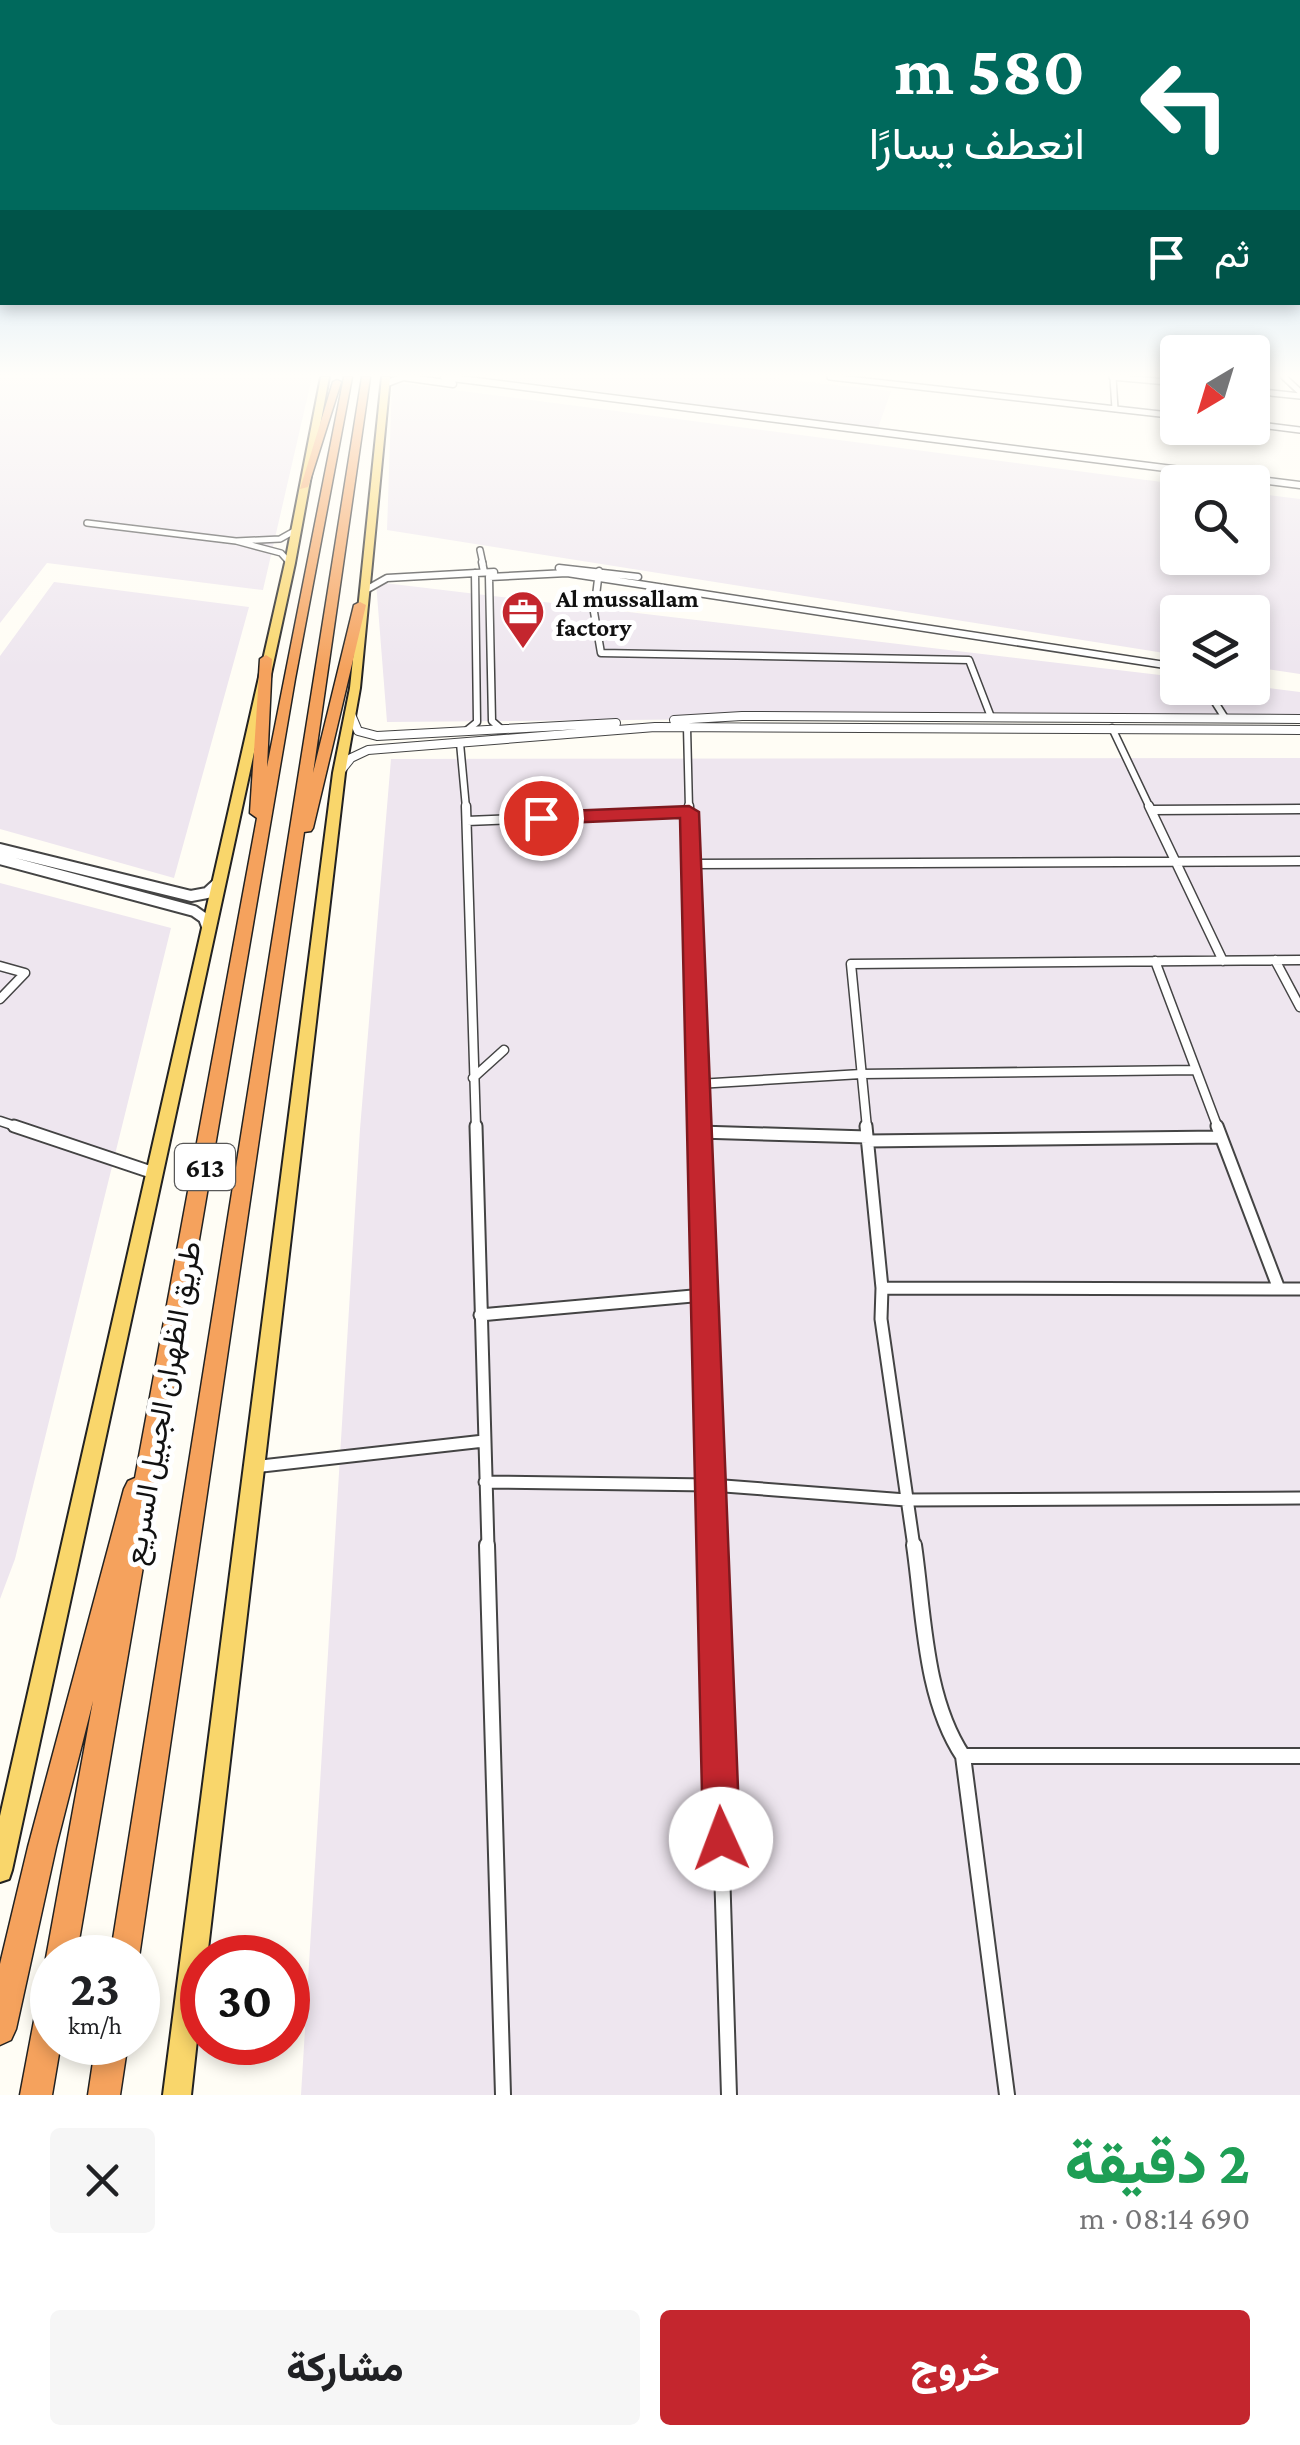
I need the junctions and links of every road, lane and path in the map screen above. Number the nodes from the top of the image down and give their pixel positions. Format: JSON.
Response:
{"nodes":[{"id":1,"x":306,"y":475,"type":"edge"},
{"id":2,"x":307,"y":475,"type":"edge"},
{"id":3,"x":329,"y":475,"type":"edge"},
{"id":4,"x":362,"y":475,"type":"edge"},
{"id":5,"x":371,"y":475,"type":"edge"},
{"id":6,"x":1203,"y":475,"type":"edge"},
{"id":7,"x":1270,"y":486,"type":"edge"},
{"id":8,"x":303,"y":487,"type":"junction"},
{"id":9,"x":1300,"y":488,"type":"edge"},
{"id":10,"x":86,"y":523,"type":"dead end"},
{"id":11,"x":297,"y":528,"type":"junction"},
{"id":12,"x":236,"y":541,"type":"junction"},
{"id":13,"x":480,"y":550,"type":"dead end"},
{"id":14,"x":290,"y":563,"type":"junction"},
{"id":15,"x":475,"y":572,"type":"junction"},
{"id":16,"x":487,"y":574,"type":"junction"},
{"id":17,"x":600,"y":574,"type":"junction"},
{"id":18,"x":361,"y":598,"type":"junction"},
{"id":19,"x":266,"y":659,"type":"junction"},
{"id":20,"x":1160,"y":663,"type":"edge"},
{"id":21,"x":476,"y":671,"type":"junction"},
{"id":22,"x":491,"y":681,"type":"junction"},
{"id":23,"x":1217,"y":705,"type":"edge"},
{"id":24,"x":350,"y":712,"type":"junction"},
{"id":25,"x":990,"y":717,"type":"junction"},
{"id":26,"x":1226,"y":718,"type":"junction"},
{"id":27,"x":1300,"y":719,"type":"edge"},
{"id":28,"x":686,"y":727,"type":"junction"},
{"id":29,"x":500,"y":728,"type":"junction"},
{"id":30,"x":1112,"y":728,"type":"junction"},
{"id":31,"x":466,"y":730,"type":"junction"},
{"id":32,"x":1300,"y":730,"type":"edge"},
{"id":33,"x":460,"y":743,"type":"junction"},
{"id":34,"x":339,"y":773,"type":"junction"},
{"id":35,"x":1300,"y":809,"type":"edge"},
{"id":36,"x":1152,"y":810,"type":"junction"},
{"id":37,"x":689,"y":812,"type":"junction"},
{"id":38,"x":467,"y":821,"type":"junction"},
{"id":39,"x":0,"y":849,"type":"edge"},
{"id":40,"x":0,"y":859,"type":"edge"},
{"id":41,"x":1300,"y":861,"type":"edge"},
{"id":42,"x":1175,"y":862,"type":"junction"},
{"id":43,"x":691,"y":864,"type":"junction"},
{"id":44,"x":220,"y":882,"type":"junction"},
{"id":45,"x":251,"y":910,"type":"junction"},
{"id":46,"x":208,"y":928,"type":"junction"},
{"id":47,"x":1223,"y":960,"type":"junction"},
{"id":48,"x":1275,"y":960,"type":"junction"},
{"id":49,"x":1300,"y":960,"type":"edge"},
{"id":50,"x":1155,"y":961,"type":"junction"},
{"id":51,"x":0,"y":966,"type":"edge"},
{"id":52,"x":274,"y":980,"type":"junction"},
{"id":53,"x":0,"y":1000,"type":"edge"},
{"id":54,"x":1300,"y":1006,"type":"edge"},
{"id":55,"x":504,"y":1050,"type":"dead end"},
{"id":56,"x":1196,"y":1070,"type":"junction"},
{"id":57,"x":861,"y":1074,"type":"junction"},
{"id":58,"x":473,"y":1078,"type":"junction"},
{"id":59,"x":698,"y":1084,"type":"junction"},
{"id":60,"x":0,"y":1122,"type":"edge"},
{"id":61,"x":699,"y":1132,"type":"junction"},
{"id":62,"x":1222,"y":1136,"type":"junction"},
{"id":63,"x":867,"y":1139,"type":"junction"},
{"id":64,"x":154,"y":1173,"type":"junction"},
{"id":65,"x":882,"y":1288,"type":"junction"},
{"id":66,"x":1279,"y":1289,"type":"junction"},
{"id":67,"x":1300,"y":1290,"type":"edge"},
{"id":68,"x":704,"y":1295,"type":"junction"},
{"id":69,"x":480,"y":1314,"type":"junction"},
{"id":70,"x":170,"y":1358,"type":"junction"},
{"id":71,"x":484,"y":1442,"type":"junction"},
{"id":72,"x":252,"y":1467,"type":"junction"},
{"id":73,"x":485,"y":1482,"type":"junction"},
{"id":74,"x":710,"y":1485,"type":"junction"},
{"id":75,"x":1300,"y":1498,"type":"edge"},
{"id":76,"x":906,"y":1500,"type":"junction"},
{"id":77,"x":962,"y":1756,"type":"junction"},
{"id":78,"x":1300,"y":1756,"type":"edge"},
{"id":79,"x":0,"y":1870,"type":"edge"},
{"id":80,"x":65,"y":1935,"type":"edge"},
{"id":81,"x":129,"y":1935,"type":"edge"},
{"id":82,"x":0,"y":2029,"type":"edge"},
{"id":83,"x":41,"y":2065,"type":"edge"},
{"id":84,"x":109,"y":2065,"type":"edge"},
{"id":85,"x":36,"y":2095,"type":"edge"},
{"id":86,"x":104,"y":2095,"type":"edge"},
{"id":87,"x":176,"y":2095,"type":"edge"},
{"id":88,"x":503,"y":2095,"type":"edge"},
{"id":89,"x":729,"y":2095,"type":"edge"},
{"id":90,"x":1007,"y":2095,"type":"edge"}],
"edges":[{"from":1,"to":8,"type":"main road","name":"613"},
{"from":2,"to":8,"type":"highway"},
{"from":3,"to":45,"type":"highway","name":"طريق الظهران الجبيل السريع","number":"613"},
{"from":4,"to":52,"type":"highway","name":"طريق الظهران الجبيل السريع","number":"613"},
{"from":5,"to":18,"type":"main road"},
{"from":6,"to":9,"type":"street"},
{"from":7,"to":9,"type":"street"},
{"from":8,"to":11,"type":"main road","name":"613"},
{"from":10,"to":12,"type":"street"},
{"from":11,"to":12,"type":"street"},
{"from":11,"to":14,"type":"main road","name":"613"},
{"from":12,"to":14,"type":"street"},
{"from":13,"to":16,"type":"street"},
{"from":14,"to":19,"type":"main road","name":"613"},
{"from":15,"to":16,"type":"street"},
{"from":15,"to":18,"type":"street"},
{"from":15,"to":21,"type":"street"},
{"from":16,"to":17,"type":"street"},
{"from":16,"to":22,"type":"street"},
{"from":17,"to":20,"type":"street"},
{"from":17,"to":25,"type":"street"},
{"from":18,"to":24,"type":"main road"},
{"from":18,"to":52,"type":"highway"},
{"from":19,"to":44,"type":"main road","name":"613"},
{"from":19,"to":45,"type":"highway"},
{"from":21,"to":22,"type":"street"},
{"from":21,"to":31,"type":"street"},
{"from":22,"to":29,"type":"street"},
{"from":23,"to":26,"type":"street"},
{"from":24,"to":31,"type":"street"},
{"from":24,"to":34,"type":"main road"},
{"from":25,"to":26,"type":"street"},
{"from":25,"to":29,"type":"street"},
{"from":26,"to":27,"type":"street"},
{"from":28,"to":30,"type":"street"},
{"from":28,"to":33,"type":"street"},
{"from":28,"to":37,"type":"street"},
{"from":29,"to":31,"type":"street"},
{"from":30,"to":32,"type":"street"},
{"from":30,"to":36,"type":"street"},
{"from":33,"to":34,"type":"street"},
{"from":33,"to":38,"type":"street"},
{"from":34,"to":72,"type":"main road"},
{"from":35,"to":36,"type":"street"},
{"from":36,"to":42,"type":"street"},
{"from":37,"to":38,"type":"street"},
{"from":37,"to":43,"type":"street"},
{"from":38,"to":58,"type":"street"},
{"from":39,"to":44,"type":"street"},
{"from":40,"to":46,"type":"street"},
{"from":41,"to":42,"type":"street"},
{"from":42,"to":43,"type":"street"},
{"from":42,"to":47,"type":"street"},
{"from":43,"to":59,"type":"street"},
{"from":44,"to":46,"type":"main road","name":"613"},
{"from":45,"to":70,"type":"highway","name":"طريق الظهران الجبيل السريع","number":"613"},
{"from":46,"to":64,"type":"main road","name":"613"},
{"from":47,"to":48,"type":"street"},
{"from":47,"to":50,"type":"street"},
{"from":48,"to":49,"type":"street"},
{"from":48,"to":54,"type":"street"},
{"from":50,"to":56,"type":"street"},
{"from":50,"to":57,"type":"street"},
{"from":51,"to":53,"type":"street"},
{"from":52,"to":81,"type":"highway","name":"طريق الظهران الجبيل السريع","number":"613"},
{"from":55,"to":58,"type":"street"},
{"from":56,"to":57,"type":"street"},
{"from":56,"to":62,"type":"street"},
{"from":57,"to":59,"type":"street"},
{"from":57,"to":63,"type":"street"},
{"from":58,"to":69,"type":"street"},
{"from":59,"to":61,"type":"street"},
{"from":60,"to":64,"type":"street"},
{"from":61,"to":63,"type":"street"},
{"from":61,"to":68,"type":"street"},
{"from":62,"to":63,"type":"street"},
{"from":62,"to":66,"type":"street"},
{"from":63,"to":65,"type":"street"},
{"from":64,"to":79,"type":"main road","name":"613"},
{"from":65,"to":66,"type":"street"},
{"from":65,"to":76,"type":"street"},
{"from":66,"to":67,"type":"street"},
{"from":68,"to":69,"type":"street"},
{"from":68,"to":74,"type":"street"},
{"from":69,"to":71,"type":"street"},
{"from":70,"to":80,"type":"highway","name":"طريق الظهران الجبيل السريع","number":"613"},
{"from":70,"to":82,"type":"highway"},
{"from":71,"to":72,"type":"street"},
{"from":71,"to":73,"type":"street"},
{"from":72,"to":87,"type":"main road"},
{"from":73,"to":74,"type":"street"},
{"from":73,"to":88,"type":"street"},
{"from":74,"to":76,"type":"street"},
{"from":74,"to":89,"type":"street"},
{"from":75,"to":76,"type":"street"},
{"from":76,"to":77,"type":"street"},
{"from":77,"to":78,"type":"street"},
{"from":77,"to":90,"type":"street"},
{"from":83,"to":85,"type":"highway"},
{"from":84,"to":86,"type":"highway"}]}
